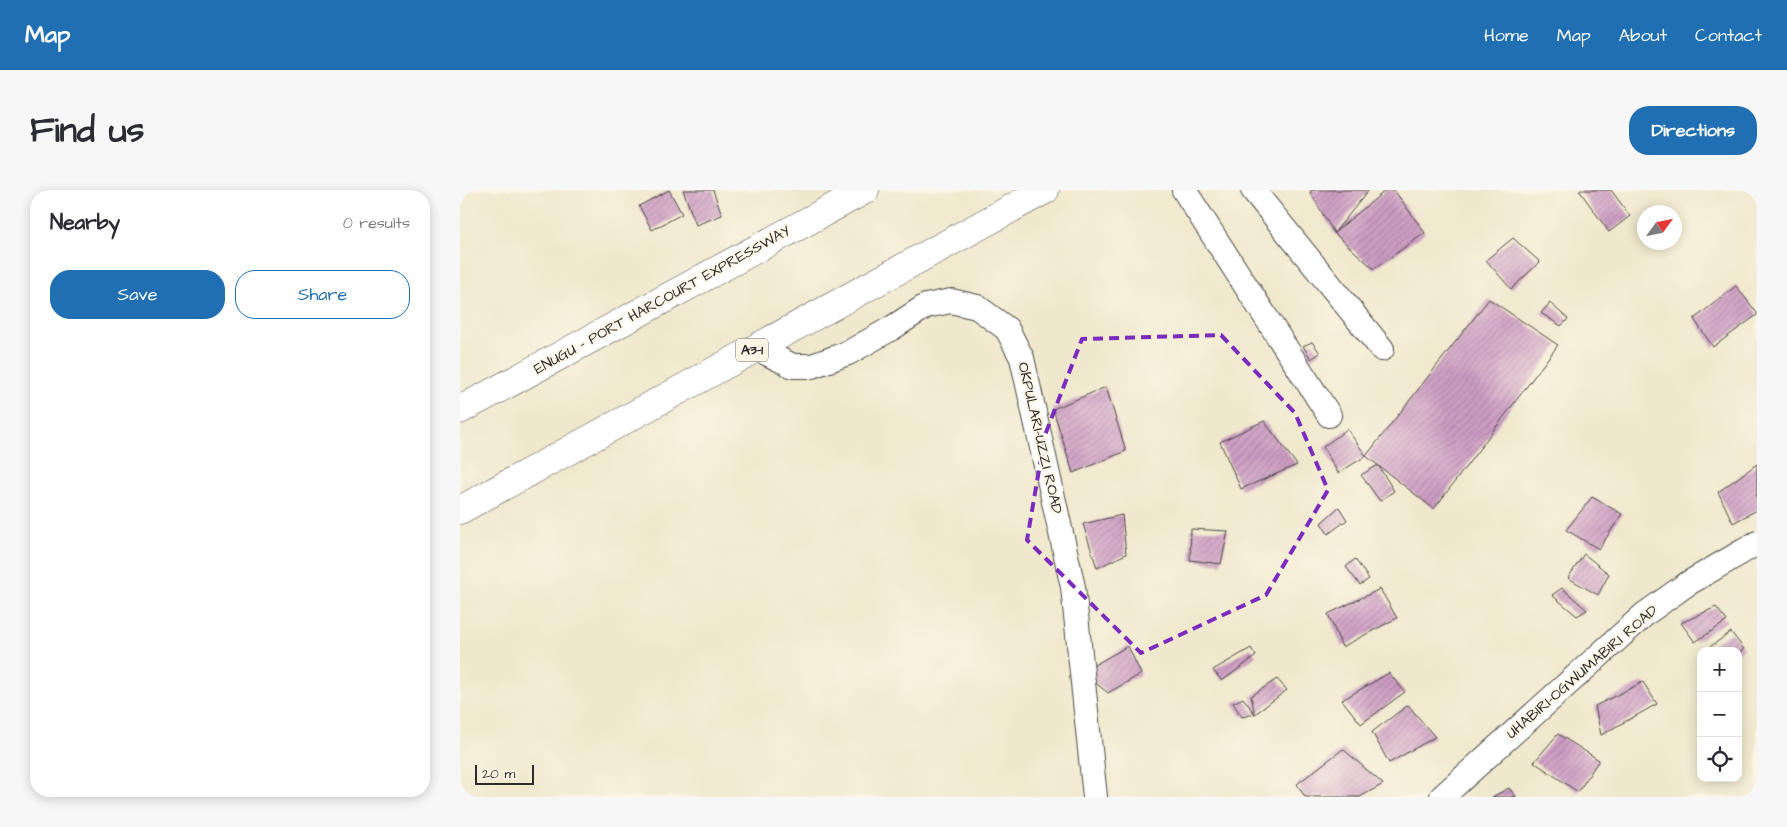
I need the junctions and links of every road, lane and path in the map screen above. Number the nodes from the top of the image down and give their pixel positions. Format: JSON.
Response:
{"nodes":[{"id":1,"x":865,"y":190,"type":"edge"},
{"id":2,"x":1045,"y":190,"type":"edge"},
{"id":3,"x":1184,"y":190,"type":"edge"},
{"id":4,"x":1253,"y":190,"type":"edge"},
{"id":5,"x":756,"y":348,"type":"junction"},
{"id":6,"x":1382,"y":349,"type":"dead end"},
{"id":7,"x":460,"y":410,"type":"edge"},
{"id":8,"x":1329,"y":415,"type":"dead end"},
{"id":9,"x":460,"y":510,"type":"edge"},
{"id":10,"x":1757,"y":543,"type":"edge"},
{"id":11,"x":1095,"y":797,"type":"edge"},
{"id":12,"x":1442,"y":797,"type":"edge"}],
"edges":[{"from":1,"to":7,"type":"highway","name":"ENUGU - PORT HARCOURT EXPRESSWAY"},
{"from":2,"to":5,"type":"highway","number":"A3-1"},
{"from":3,"to":8,"type":"street"},
{"from":4,"to":6,"type":"street"},
{"from":5,"to":9,"type":"highway","number":"A3-1"},
{"from":5,"to":11,"type":"street","name":"OKPULARI-UZZI ROAD"},
{"from":10,"to":12,"type":"street","name":"UHABIRI-OGWUMABIRI ROAD"}]}
